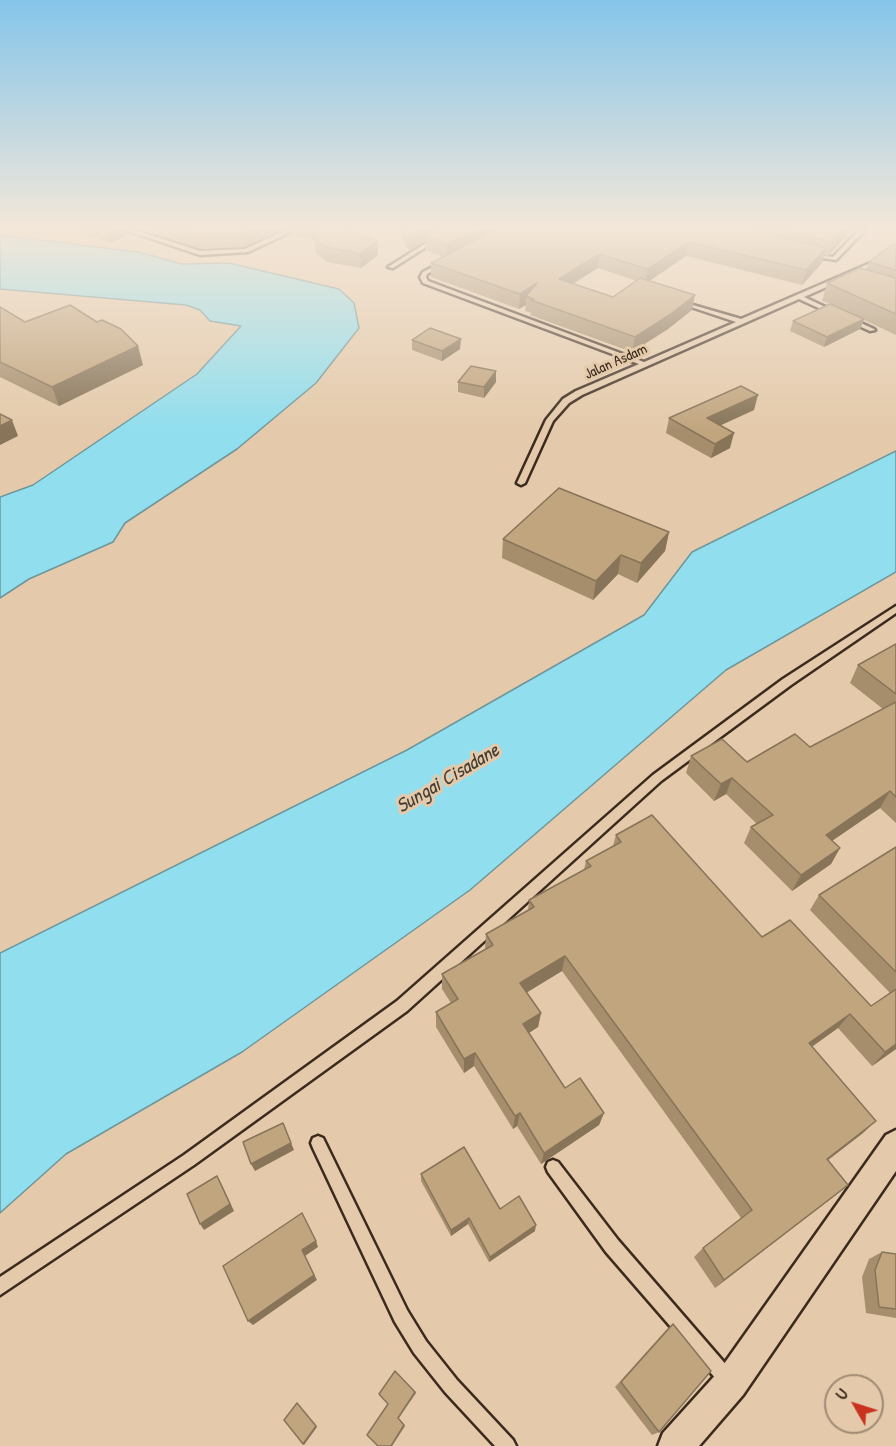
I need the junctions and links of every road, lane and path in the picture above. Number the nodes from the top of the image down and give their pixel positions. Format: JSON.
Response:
{"nodes":[{"id":1,"x":461,"y":295,"type":"edge"},
{"id":2,"x":798,"y":296,"type":"joint"},
{"id":3,"x":677,"y":300,"type":"edge"},
{"id":4,"x":740,"y":321,"type":"junction"},
{"id":5,"x":872,"y":330,"type":"dead end"},
{"id":6,"x":644,"y":364,"type":"junction"},
{"id":7,"x":521,"y":483,"type":"dead end"},
{"id":8,"x":896,"y":609,"type":"edge"},
{"id":9,"x":318,"y":1143,"type":"dead end"},
{"id":10,"x":896,"y":1145,"type":"edge"},
{"id":11,"x":553,"y":1167,"type":"dead end"},
{"id":12,"x":0,"y":1287,"type":"edge"},
{"id":13,"x":731,"y":1383,"type":"junction"},
{"id":14,"x":507,"y":1446,"type":"edge"},
{"id":15,"x":676,"y":1446,"type":"edge"}],
"edges":[{"from":1,"to":6,"type":"lane"},
{"from":2,"to":4,"type":"lane","name":"Jalan Asdam"},
{"from":2,"to":5,"type":"lane"},
{"from":3,"to":4,"type":"lane"},
{"from":4,"to":6,"type":"lane","name":"Jalan Asdam"},
{"from":6,"to":7,"type":"lane","name":"Jalan Asdam"},
{"from":8,"to":12,"type":"lane"},
{"from":9,"to":14,"type":"lane"},
{"from":10,"to":13,"type":"street"},
{"from":11,"to":13,"type":"lane"},
{"from":13,"to":15,"type":"street"}]}
